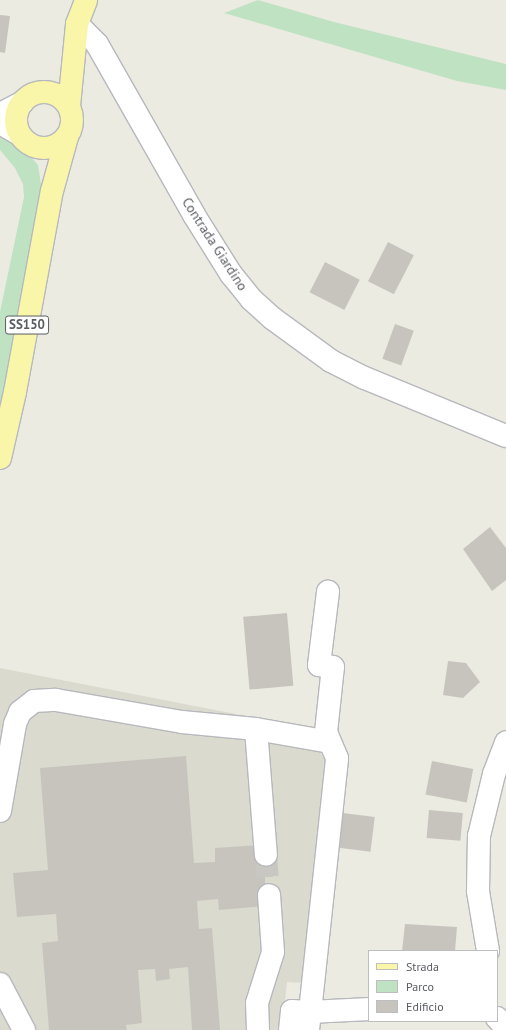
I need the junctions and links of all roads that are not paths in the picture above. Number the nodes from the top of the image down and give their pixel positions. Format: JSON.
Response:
{"nodes":[{"id":1,"x":86,"y":0,"type":"edge"},
{"id":2,"x":77,"y":24,"type":"junction"},
{"id":3,"x":72,"y":64,"type":"junction"},
{"id":4,"x":46,"y":91,"type":"junction"},
{"id":5,"x":22,"y":103,"type":"junction"},
{"id":6,"x":69,"y":106,"type":"junction"},
{"id":7,"x":0,"y":114,"type":"edge"},
{"id":8,"x":0,"y":123,"type":"edge"},
{"id":9,"x":67,"y":137,"type":"junction"},
{"id":10,"x":25,"y":139,"type":"junction"},
{"id":11,"x":52,"y":191,"type":"junction"},
{"id":12,"x":506,"y":436,"type":"edge"},
{"id":13,"x":0,"y":458,"type":"edge"},
{"id":14,"x":328,"y":592,"type":"dead end"},
{"id":15,"x":256,"y":729,"type":"junction"},
{"id":16,"x":330,"y":742,"type":"junction"},
{"id":17,"x":506,"y":742,"type":"edge"},
{"id":18,"x":0,"y":811,"type":"edge"},
{"id":19,"x":266,"y":855,"type":"tunnel mouth"},
{"id":20,"x":269,"y":895,"type":"tunnel mouth"},
{"id":21,"x":488,"y":950,"type":"edge"},
{"id":22,"x":0,"y":984,"type":"edge"},
{"id":23,"x":368,"y":1009,"type":"edge"},
{"id":24,"x":498,"y":1019,"type":"edge"},
{"id":25,"x":309,"y":1021,"type":"edge"},
{"id":26,"x":506,"y":1028,"type":"edge"},
{"id":27,"x":24,"y":1030,"type":"edge"},
{"id":28,"x":258,"y":1030,"type":"edge"},
{"id":29,"x":290,"y":1030,"type":"edge"}],
"edges":[{"from":1,"to":2,"type":"main road"},
{"from":2,"to":3,"type":"main road"},
{"from":2,"to":12,"type":"street","name":"Contrada Giardino"},
{"from":3,"to":4,"type":"main road"},
{"from":3,"to":6,"type":"main road"},
{"from":4,"to":5,"type":"main road"},
{"from":4,"to":6,"type":"main road"},
{"from":5,"to":7,"type":"street"},
{"from":5,"to":10,"type":"main road"},
{"from":6,"to":9,"type":"main road"},
{"from":8,"to":10,"type":"street"},
{"from":9,"to":10,"type":"main road"},
{"from":9,"to":11,"type":"main road","number":"SS150"},
{"from":10,"to":11,"type":"main road","number":"SS150"},
{"from":11,"to":13,"type":"main road","number":"SS150"},
{"from":14,"to":16,"type":"street"},
{"from":15,"to":16,"type":"street"},
{"from":15,"to":18,"type":"street"},
{"from":15,"to":19,"type":"street"},
{"from":16,"to":25,"type":"street"},
{"from":17,"to":21,"type":"street"},
{"from":20,"to":28,"type":"street"},
{"from":22,"to":27,"type":"street"},
{"from":23,"to":25,"type":"street"},
{"from":24,"to":26,"type":"street"},
{"from":25,"to":29,"type":"street"}]}
